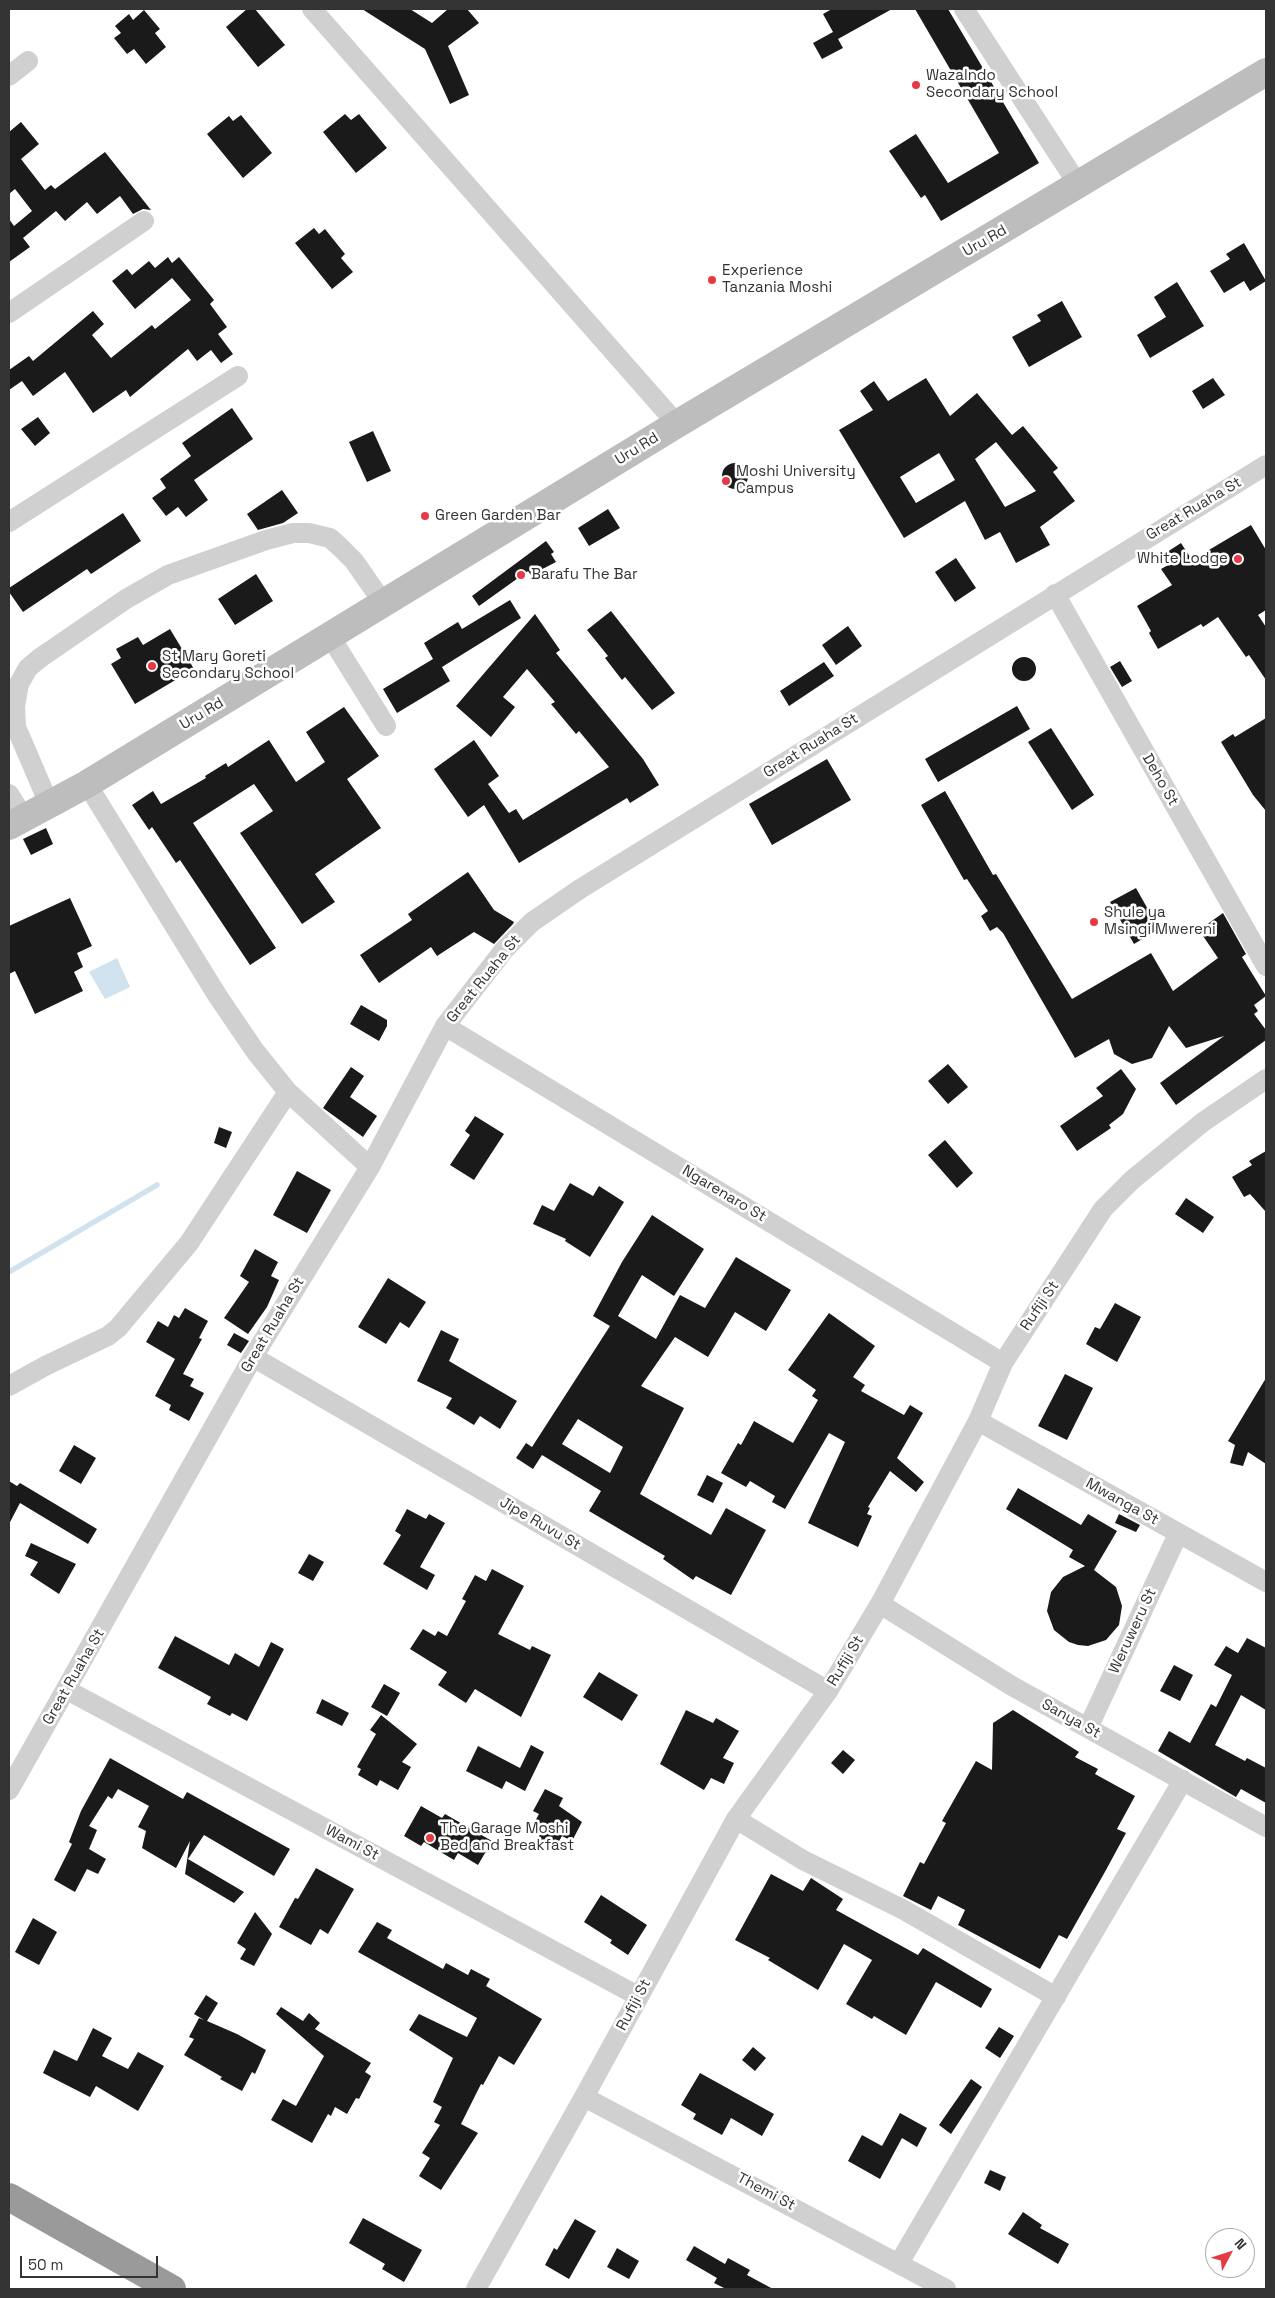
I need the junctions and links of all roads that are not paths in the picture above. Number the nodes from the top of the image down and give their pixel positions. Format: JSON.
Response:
{"nodes":[{"id":1,"x":312,"y":9,"type":"edge"},
{"id":2,"x":964,"y":9,"type":"edge"},
{"id":3,"x":28,"y":61,"type":"dead end"},
{"id":4,"x":1266,"y":72,"type":"edge"},
{"id":5,"x":9,"y":76,"type":"edge"},
{"id":6,"x":1079,"y":186,"type":"junction"},
{"id":7,"x":144,"y":221,"type":"dead end"},
{"id":8,"x":9,"y":313,"type":"edge"},
{"id":9,"x":238,"y":376,"type":"dead end"},
{"id":10,"x":677,"y":424,"type":"junction"},
{"id":11,"x":1266,"y":465,"type":"edge"},
{"id":12,"x":9,"y":522,"type":"edge"},
{"id":13,"x":1054,"y":594,"type":"junction"},
{"id":14,"x":384,"y":604,"type":"junction"},
{"id":15,"x":330,"y":636,"type":"junction"},
{"id":16,"x":386,"y":726,"type":"dead end"},
{"id":17,"x":87,"y":784,"type":"junction"},
{"id":18,"x":9,"y":794,"type":"edge"},
{"id":19,"x":50,"y":804,"type":"junction"},
{"id":20,"x":16,"y":822,"type":"edge"},
{"id":21,"x":1266,"y":966,"type":"edge"},
{"id":22,"x":445,"y":1026,"type":"junction"},
{"id":23,"x":1266,"y":1079,"type":"edge"},
{"id":24,"x":288,"y":1092,"type":"junction"},
{"id":25,"x":370,"y":1166,"type":"junction"},
{"id":26,"x":253,"y":1357,"type":"junction"},
{"id":27,"x":1003,"y":1363,"type":"junction"},
{"id":28,"x":9,"y":1386,"type":"edge"},
{"id":29,"x":978,"y":1421,"type":"junction"},
{"id":30,"x":1178,"y":1534,"type":"junction"},
{"id":31,"x":1266,"y":1582,"type":"edge"},
{"id":32,"x":880,"y":1604,"type":"junction"},
{"id":33,"x":67,"y":1690,"type":"junction"},
{"id":34,"x":828,"y":1691,"type":"junction"},
{"id":35,"x":1088,"y":1728,"type":"junction"},
{"id":36,"x":1183,"y":1780,"type":"junction"},
{"id":37,"x":9,"y":1790,"type":"edge"},
{"id":38,"x":736,"y":1819,"type":"junction"},
{"id":39,"x":1266,"y":1827,"type":"edge"},
{"id":40,"x":638,"y":1996,"type":"junction"},
{"id":41,"x":1056,"y":1997,"type":"junction"},
{"id":42,"x":584,"y":2097,"type":"junction"},
{"id":43,"x":9,"y":2197,"type":"edge"},
{"id":44,"x":899,"y":2262,"type":"junction"},
{"id":45,"x":172,"y":2289,"type":"edge"},
{"id":46,"x":476,"y":2289,"type":"edge"},
{"id":47,"x":946,"y":2289,"type":"edge"}],
"edges":[{"from":1,"to":10,"type":"street"},
{"from":2,"to":6,"type":"street"},
{"from":3,"to":5,"type":"street"},
{"from":4,"to":6,"type":"street","name":"Uru Rd"},
{"from":6,"to":10,"type":"street","name":"Uru Rd"},
{"from":7,"to":8,"type":"street"},
{"from":9,"to":12,"type":"street"},
{"from":10,"to":14,"type":"street","name":"Uru Rd"},
{"from":11,"to":13,"type":"street","name":"Great Ruaha St"},
{"from":13,"to":21,"type":"street","name":"Deho St"},
{"from":13,"to":22,"type":"street","name":"Great Ruaha St"},
{"from":14,"to":15,"type":"street","name":"Uru Rd"},
{"from":14,"to":19,"type":"street"},
{"from":15,"to":16,"type":"street"},
{"from":15,"to":17,"type":"street","name":"Uru Rd"},
{"from":17,"to":19,"type":"street","name":"Uru Rd"},
{"from":17,"to":24,"type":"street"},
{"from":18,"to":20,"type":"street"},
{"from":19,"to":20,"type":"street","name":"Uru Rd"},
{"from":22,"to":25,"type":"street","name":"Great Ruaha St"},
{"from":22,"to":27,"type":"street","name":"Ngarenaro St"},
{"from":23,"to":27,"type":"street","name":"Rufiji St"},
{"from":24,"to":25,"type":"street"},
{"from":24,"to":28,"type":"street"},
{"from":25,"to":26,"type":"street","name":"Great Ruaha St"},
{"from":26,"to":33,"type":"street","name":"Great Ruaha St"},
{"from":26,"to":34,"type":"street","name":"Jipe Ruvu St"},
{"from":27,"to":29,"type":"street","name":"Rufiji St"},
{"from":29,"to":30,"type":"street","name":"Mwanga St"},
{"from":29,"to":32,"type":"street","name":"Rufiji St"},
{"from":30,"to":31,"type":"street","name":"Mwanga St"},
{"from":30,"to":35,"type":"street","name":"Weruweru St"},
{"from":32,"to":34,"type":"street","name":"Rufiji St"},
{"from":32,"to":35,"type":"street","name":"Sanya St"},
{"from":33,"to":37,"type":"street","name":"Great Ruaha St"},
{"from":33,"to":40,"type":"street","name":"Wami St"},
{"from":34,"to":38,"type":"street","name":"Rufiji St"},
{"from":35,"to":36,"type":"street","name":"Sanya St"},
{"from":36,"to":39,"type":"street","name":"Sanya St"},
{"from":36,"to":41,"type":"street"},
{"from":38,"to":40,"type":"street","name":"Rufiji St"},
{"from":38,"to":41,"type":"street"},
{"from":40,"to":42,"type":"street","name":"Rufiji St"},
{"from":41,"to":44,"type":"street"},
{"from":42,"to":44,"type":"street","name":"Themi St"},
{"from":42,"to":46,"type":"street","name":"Rufiji St"},
{"from":43,"to":45,"type":"highway"},
{"from":44,"to":47,"type":"street","name":"Themi St"}]}
